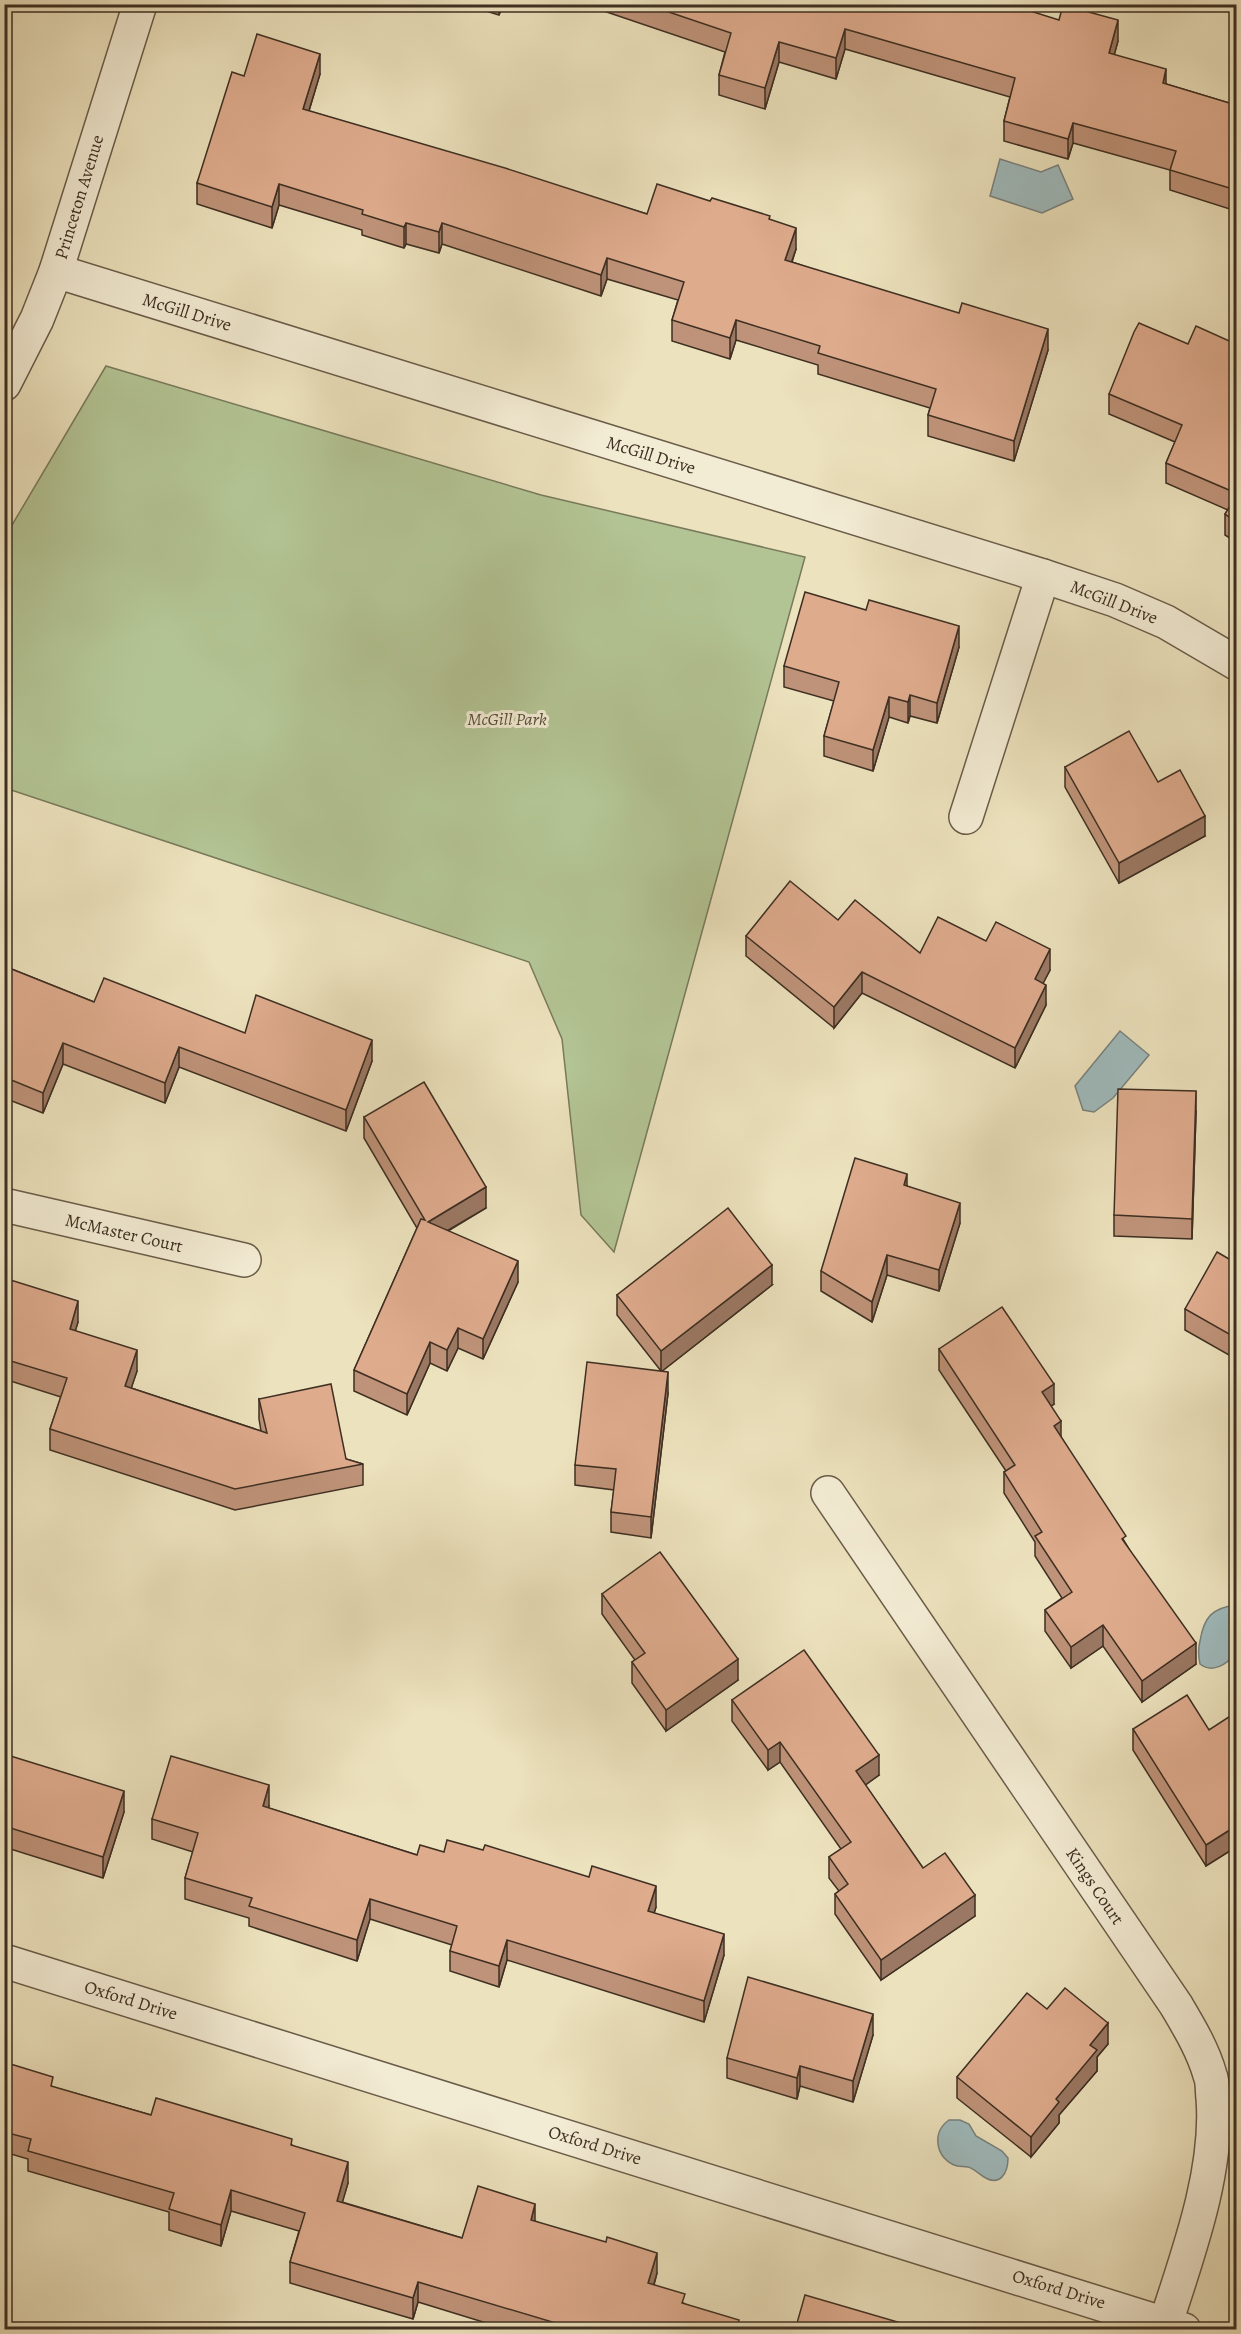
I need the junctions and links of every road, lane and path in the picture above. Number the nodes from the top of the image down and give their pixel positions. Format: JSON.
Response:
{"nodes":[{"id":1,"x":140,"y":4,"type":"edge"},
{"id":2,"x":56,"y":272,"type":"junction"},
{"id":3,"x":4,"y":384,"type":"edge"},
{"id":4,"x":1043,"y":576,"type":"junction"},
{"id":5,"x":1236,"y":663,"type":"edge"},
{"id":6,"x":966,"y":817,"type":"dead end"},
{"id":7,"x":4,"y":1205,"type":"edge"},
{"id":8,"x":244,"y":1260,"type":"dead end"},
{"id":9,"x":828,"y":1493,"type":"dead end"},
{"id":10,"x":4,"y":1961,"type":"edge"},
{"id":11,"x":1175,"y":2326,"type":"edge"}],
"edges":[{"from":1,"to":2,"type":"street","name":"Princeton Avenue"},
{"from":2,"to":3,"type":"street","name":"Princeton Avenue"},
{"from":2,"to":4,"type":"street","name":"McGill Drive"},
{"from":4,"to":5,"type":"street","name":"McGill Drive"},
{"from":4,"to":6,"type":"street"},
{"from":7,"to":8,"type":"street","name":"McMaster Court"},
{"from":9,"to":11,"type":"street","name":"Kings Court"},
{"from":10,"to":11,"type":"street","name":"Oxford Drive"}]}
